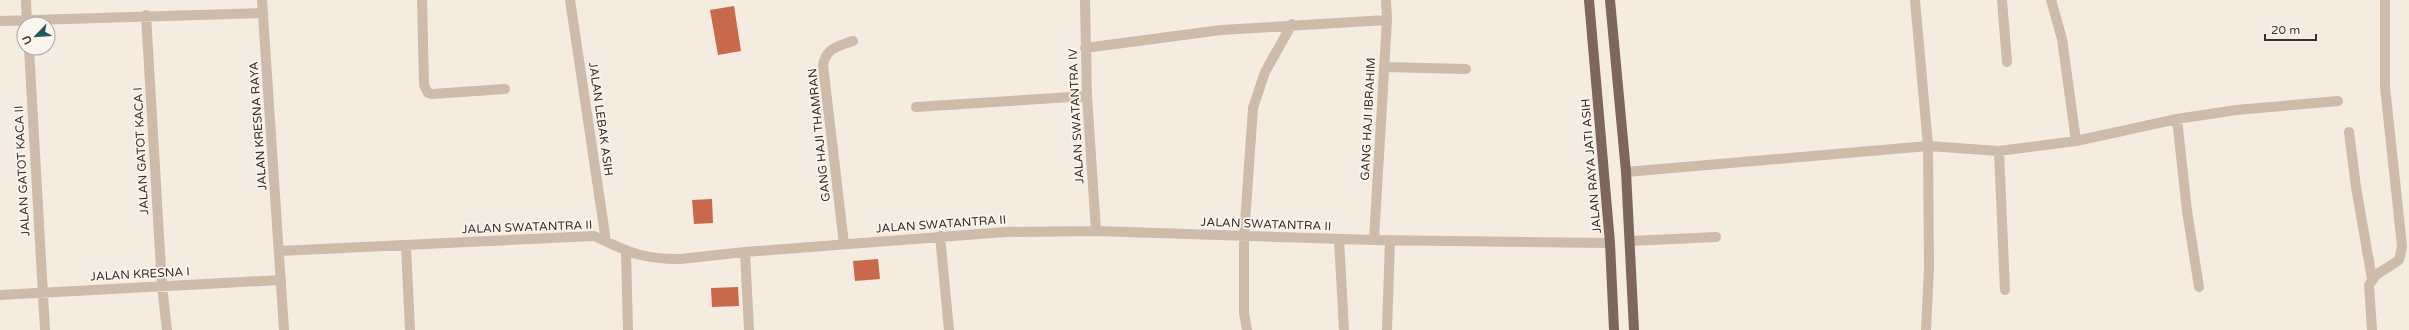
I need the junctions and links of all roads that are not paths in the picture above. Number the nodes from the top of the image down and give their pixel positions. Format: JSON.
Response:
{"nodes":[{"id":1,"x":26,"y":0,"type":"edge"},
{"id":2,"x":262,"y":0,"type":"edge"},
{"id":3,"x":422,"y":0,"type":"edge"},
{"id":4,"x":570,"y":0,"type":"edge"},
{"id":5,"x":1085,"y":0,"type":"edge"},
{"id":6,"x":1386,"y":0,"type":"edge"},
{"id":7,"x":1589,"y":0,"type":"edge"},
{"id":8,"x":1610,"y":0,"type":"edge"},
{"id":9,"x":1915,"y":0,"type":"edge"},
{"id":10,"x":2002,"y":0,"type":"edge"},
{"id":11,"x":2051,"y":0,"type":"edge"},
{"id":12,"x":2385,"y":0,"type":"edge"},
{"id":13,"x":263,"y":13,"type":"junction"},
{"id":14,"x":146,"y":15,"type":"junction"},
{"id":15,"x":27,"y":16,"type":"edge"},
{"id":16,"x":56,"y":20,"type":"edge"},
{"id":17,"x":1387,"y":20,"type":"junction"},
{"id":18,"x":0,"y":21,"type":"edge"},
{"id":19,"x":16,"y":22,"type":"edge"},
{"id":20,"x":1292,"y":24,"type":"junction"},
{"id":21,"x":853,"y":40,"type":"dead end"},
{"id":22,"x":1085,"y":48,"type":"junction"},
{"id":23,"x":29,"y":56,"type":"edge"},
{"id":24,"x":2007,"y":62,"type":"dead end"},
{"id":25,"x":1384,"y":67,"type":"junction"},
{"id":26,"x":1466,"y":69,"type":"dead end"},
{"id":27,"x":505,"y":89,"type":"dead end"},
{"id":28,"x":1087,"y":96,"type":"junction"},
{"id":29,"x":2338,"y":101,"type":"dead end"},
{"id":30,"x":916,"y":107,"type":"dead end"},
{"id":31,"x":2177,"y":119,"type":"junction"},
{"id":32,"x":2349,"y":132,"type":"dead end"},
{"id":33,"x":2076,"y":141,"type":"junction"},
{"id":34,"x":1928,"y":146,"type":"junction"},
{"id":35,"x":1999,"y":150,"type":"junction"},
{"id":36,"x":1626,"y":172,"type":"junction"},
{"id":37,"x":1096,"y":230,"type":"junction"},
{"id":38,"x":940,"y":236,"type":"junction"},
{"id":39,"x":1244,"y":237,"type":"junction"},
{"id":40,"x":1716,"y":237,"type":"dead end"},
{"id":41,"x":1339,"y":239,"type":"junction"},
{"id":42,"x":1374,"y":240,"type":"junction"},
{"id":43,"x":1390,"y":240,"type":"junction"},
{"id":44,"x":606,"y":241,"type":"junction"},
{"id":45,"x":1630,"y":241,"type":"junction"},
{"id":46,"x":1610,"y":243,"type":"junction"},
{"id":47,"x":844,"y":244,"type":"junction"},
{"id":48,"x":406,"y":246,"type":"junction"},
{"id":49,"x":279,"y":251,"type":"junction"},
{"id":50,"x":626,"y":252,"type":"junction"},
{"id":51,"x":745,"y":252,"type":"junction"},
{"id":52,"x":2372,"y":279,"type":"junction"},
{"id":53,"x":281,"y":280,"type":"junction"},
{"id":54,"x":162,"y":286,"type":"junction"},
{"id":55,"x":2200,"y":287,"type":"dead end"},
{"id":56,"x":2005,"y":290,"type":"dead end"},
{"id":57,"x":42,"y":292,"type":"junction"},
{"id":58,"x":0,"y":294,"type":"edge"},
{"id":59,"x":44,"y":330,"type":"edge"},
{"id":60,"x":167,"y":330,"type":"edge"},
{"id":61,"x":284,"y":330,"type":"edge"},
{"id":62,"x":410,"y":330,"type":"edge"},
{"id":63,"x":628,"y":330,"type":"edge"},
{"id":64,"x":749,"y":330,"type":"edge"},
{"id":65,"x":948,"y":330,"type":"edge"},
{"id":66,"x":1247,"y":330,"type":"edge"},
{"id":67,"x":1344,"y":330,"type":"edge"},
{"id":68,"x":1387,"y":330,"type":"edge"},
{"id":69,"x":1614,"y":330,"type":"edge"},
{"id":70,"x":1634,"y":330,"type":"edge"},
{"id":71,"x":1926,"y":330,"type":"edge"},
{"id":72,"x":2372,"y":330,"type":"edge"}],
"edges":[{"from":1,"to":15,"type":"street"},
{"from":2,"to":13,"type":"street","name":"JALAN KRESNA RAYA"},
{"from":3,"to":27,"type":"street"},
{"from":4,"to":44,"type":"street","name":"JALAN LEBAK ASIH"},
{"from":5,"to":22,"type":"street","name":"JALAN SWATANTRA IV"},
{"from":6,"to":17,"type":"street","name":"GANG HAJI IBRAHIM"},
{"from":7,"to":46,"type":"main road","name":"JALAN RAYA JATI ASIH"},
{"from":8,"to":36,"type":"main road"},
{"from":9,"to":34,"type":"street"},
{"from":10,"to":24,"type":"street"},
{"from":11,"to":33,"type":"street"},
{"from":12,"to":52,"type":"street"},
{"from":13,"to":14,"type":"street"},
{"from":13,"to":49,"type":"street","name":"JALAN KRESNA RAYA"},
{"from":14,"to":16,"type":"street"},
{"from":14,"to":54,"type":"street","name":"JALAN GATOT KACA I"},
{"from":17,"to":20,"type":"street"},
{"from":17,"to":25,"type":"street","name":"GANG HAJI IBRAHIM"},
{"from":18,"to":19,"type":"street"},
{"from":20,"to":22,"type":"street"},
{"from":20,"to":39,"type":"street"},
{"from":21,"to":47,"type":"street","name":"GANG HAJI THAMRAN"},
{"from":22,"to":28,"type":"street","name":"JALAN SWATANTRA IV"},
{"from":23,"to":57,"type":"street","name":"JALAN GATOT KACA II"},
{"from":25,"to":26,"type":"street"},
{"from":25,"to":42,"type":"street","name":"GANG HAJI IBRAHIM"},
{"from":28,"to":30,"type":"street"},
{"from":28,"to":37,"type":"street","name":"JALAN SWATANTRA IV"},
{"from":29,"to":31,"type":"street"},
{"from":31,"to":33,"type":"street"},
{"from":31,"to":55,"type":"street"},
{"from":32,"to":52,"type":"street"},
{"from":33,"to":35,"type":"street"},
{"from":34,"to":35,"type":"street"},
{"from":34,"to":36,"type":"street"},
{"from":34,"to":71,"type":"street"},
{"from":35,"to":56,"type":"street"},
{"from":36,"to":45,"type":"main road"},
{"from":37,"to":38,"type":"street","name":"JALAN SWATANTRA II"},
{"from":37,"to":39,"type":"street","name":"JALAN SWATANTRA II"},
{"from":38,"to":47,"type":"street","name":"JALAN SWATANTRA II"},
{"from":38,"to":65,"type":"street"},
{"from":39,"to":41,"type":"street","name":"JALAN SWATANTRA II"},
{"from":39,"to":66,"type":"street"},
{"from":40,"to":45,"type":"street"},
{"from":41,"to":42,"type":"street","name":"JALAN SWATANTRA II"},
{"from":41,"to":67,"type":"street"},
{"from":42,"to":43,"type":"street","name":"JALAN SWATANTRA II"},
{"from":43,"to":46,"type":"street","name":"JALAN SWATANTRA II"},
{"from":43,"to":68,"type":"street"},
{"from":44,"to":48,"type":"street","name":"JALAN SWATANTRA II"},
{"from":44,"to":50,"type":"street","name":"JALAN SWATANTRA II"},
{"from":45,"to":70,"type":"main road"},
{"from":46,"to":69,"type":"main road","name":"JALAN RAYA JATI ASIH"},
{"from":47,"to":51,"type":"street","name":"JALAN SWATANTRA II"},
{"from":48,"to":49,"type":"street","name":"JALAN SWATANTRA II"},
{"from":48,"to":62,"type":"street"},
{"from":49,"to":53,"type":"street","name":"JALAN KRESNA RAYA"},
{"from":50,"to":51,"type":"street","name":"JALAN SWATANTRA II"},
{"from":50,"to":63,"type":"street"},
{"from":51,"to":64,"type":"street"},
{"from":52,"to":72,"type":"street"},
{"from":53,"to":54,"type":"street","name":"JALAN KRESNA I"},
{"from":53,"to":61,"type":"street","name":"JALAN KRESNA RAYA"},
{"from":54,"to":57,"type":"street","name":"JALAN KRESNA I"},
{"from":54,"to":60,"type":"street","name":"JALAN GATOT KACA I"},
{"from":57,"to":58,"type":"street","name":"JALAN KRESNA I"},
{"from":57,"to":59,"type":"street","name":"JALAN GATOT KACA II"}]}
